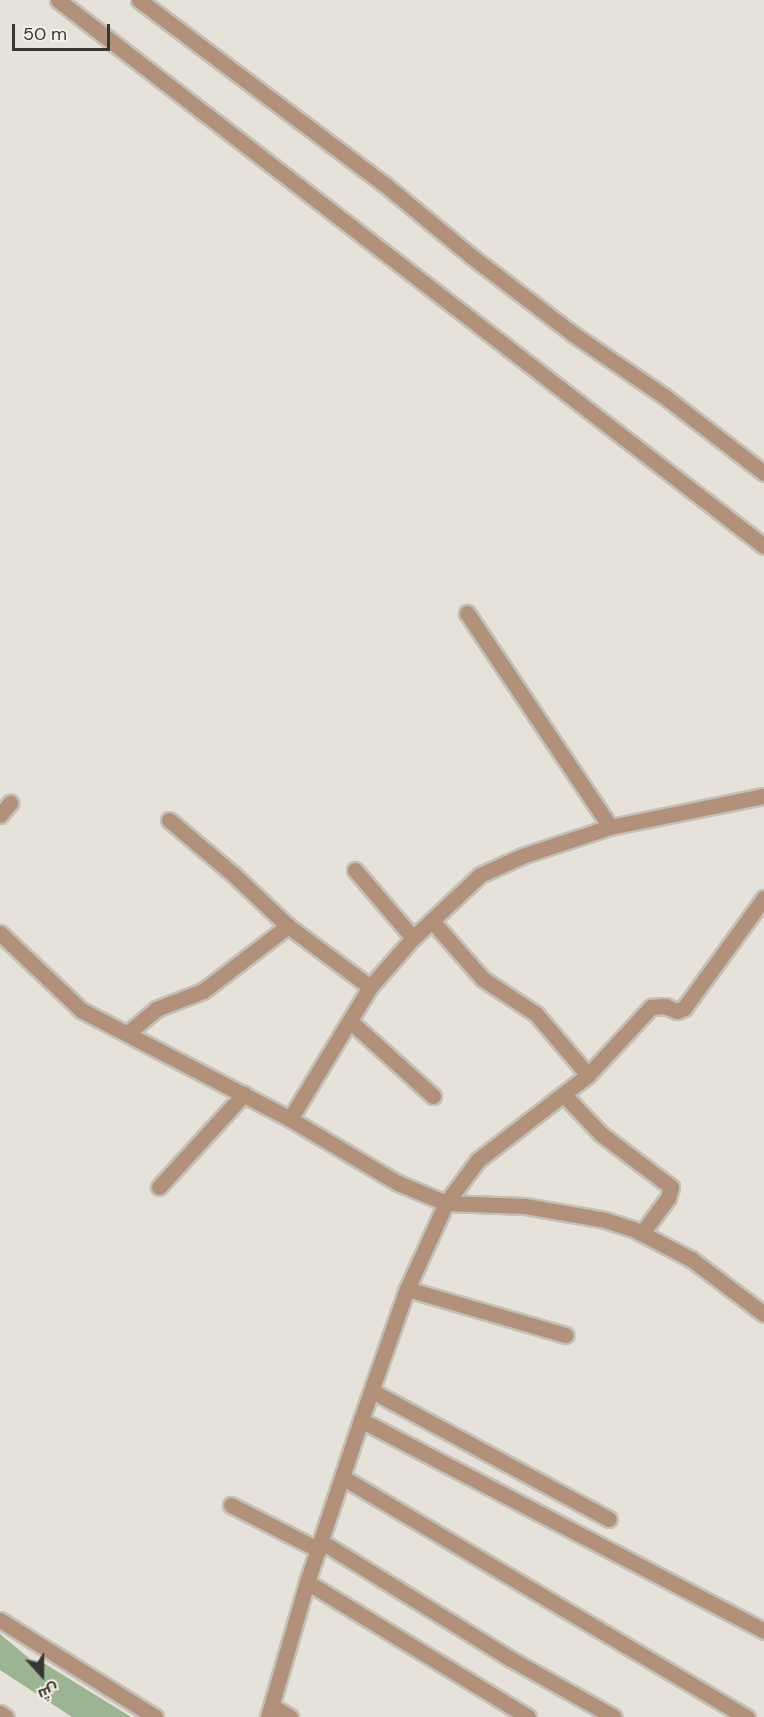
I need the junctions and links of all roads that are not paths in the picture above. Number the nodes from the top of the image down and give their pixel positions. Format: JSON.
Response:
{"nodes":[{"id":1,"x":58,"y":0,"type":"edge"},
{"id":2,"x":139,"y":0,"type":"edge"},
{"id":3,"x":764,"y":473,"type":"edge"},
{"id":4,"x":764,"y":546,"type":"edge"},
{"id":5,"x":467,"y":613,"type":"dead end"},
{"id":6,"x":764,"y":796,"type":"edge"},
{"id":7,"x":169,"y":820,"type":"dead end"},
{"id":8,"x":610,"y":828,"type":"junction"},
{"id":9,"x":356,"y":870,"type":"dead end"},
{"id":10,"x":764,"y":898,"type":"edge"},
{"id":11,"x":432,"y":921,"type":"junction"},
{"id":12,"x":288,"y":926,"type":"junction"},
{"id":13,"x":0,"y":933,"type":"edge"},
{"id":14,"x":413,"y":938,"type":"junction"},
{"id":15,"x":370,"y":987,"type":"junction"},
{"id":16,"x":350,"y":1021,"type":"junction"},
{"id":17,"x":129,"y":1032,"type":"junction"},
{"id":18,"x":588,"y":1075,"type":"junction"},
{"id":19,"x":244,"y":1094,"type":"junction"},
{"id":20,"x":564,"y":1095,"type":"junction"},
{"id":21,"x":433,"y":1096,"type":"dead end"},
{"id":22,"x":290,"y":1119,"type":"junction"},
{"id":23,"x":159,"y":1187,"type":"dead end"},
{"id":24,"x":446,"y":1203,"type":"junction"},
{"id":25,"x":642,"y":1233,"type":"junction"},
{"id":26,"x":407,"y":1289,"type":"junction"},
{"id":27,"x":764,"y":1314,"type":"edge"},
{"id":28,"x":565,"y":1335,"type":"dead end"},
{"id":29,"x":372,"y":1391,"type":"junction"},
{"id":30,"x":361,"y":1420,"type":"junction"},
{"id":31,"x":342,"y":1477,"type":"junction"},
{"id":32,"x":231,"y":1505,"type":"dead end"},
{"id":33,"x":609,"y":1520,"type":"dead end"},
{"id":34,"x":320,"y":1546,"type":"junction"},
{"id":35,"x":307,"y":1582,"type":"junction"},
{"id":36,"x":0,"y":1620,"type":"edge"},
{"id":37,"x":764,"y":1631,"type":"edge"},
{"id":38,"x":270,"y":1712,"type":"edge"},
{"id":39,"x":0,"y":1713,"type":"edge"},
{"id":40,"x":6,"y":1717,"type":"edge"},
{"id":41,"x":155,"y":1717,"type":"edge"},
{"id":42,"x":290,"y":1717,"type":"edge"},
{"id":43,"x":528,"y":1717,"type":"edge"},
{"id":44,"x":614,"y":1717,"type":"edge"},
{"id":45,"x":747,"y":1717,"type":"edge"}],
"edges":[{"from":1,"to":4,"type":"street"},
{"from":2,"to":3,"type":"street"},
{"from":5,"to":8,"type":"street"},
{"from":6,"to":8,"type":"street"},
{"from":7,"to":12,"type":"street"},
{"from":8,"to":11,"type":"street"},
{"from":9,"to":14,"type":"street"},
{"from":10,"to":18,"type":"street"},
{"from":11,"to":14,"type":"street"},
{"from":11,"to":18,"type":"street"},
{"from":12,"to":15,"type":"street"},
{"from":12,"to":17,"type":"street"},
{"from":13,"to":17,"type":"street"},
{"from":14,"to":15,"type":"street"},
{"from":15,"to":16,"type":"street"},
{"from":16,"to":21,"type":"street"},
{"from":16,"to":22,"type":"street"},
{"from":17,"to":19,"type":"street"},
{"from":18,"to":20,"type":"street"},
{"from":19,"to":22,"type":"street"},
{"from":19,"to":23,"type":"street"},
{"from":20,"to":24,"type":"street"},
{"from":20,"to":25,"type":"street"},
{"from":22,"to":24,"type":"street"},
{"from":24,"to":25,"type":"street"},
{"from":24,"to":26,"type":"street"},
{"from":25,"to":27,"type":"street"},
{"from":26,"to":28,"type":"street"},
{"from":26,"to":29,"type":"street"},
{"from":29,"to":30,"type":"street"},
{"from":29,"to":33,"type":"street"},
{"from":30,"to":31,"type":"street"},
{"from":30,"to":37,"type":"street"},
{"from":31,"to":34,"type":"street"},
{"from":31,"to":45,"type":"street"},
{"from":32,"to":34,"type":"street"},
{"from":34,"to":35,"type":"street"},
{"from":34,"to":44,"type":"street"},
{"from":35,"to":38,"type":"street"},
{"from":35,"to":43,"type":"street"},
{"from":36,"to":41,"type":"street"},
{"from":38,"to":42,"type":"street"},
{"from":39,"to":40,"type":"street"}]}
